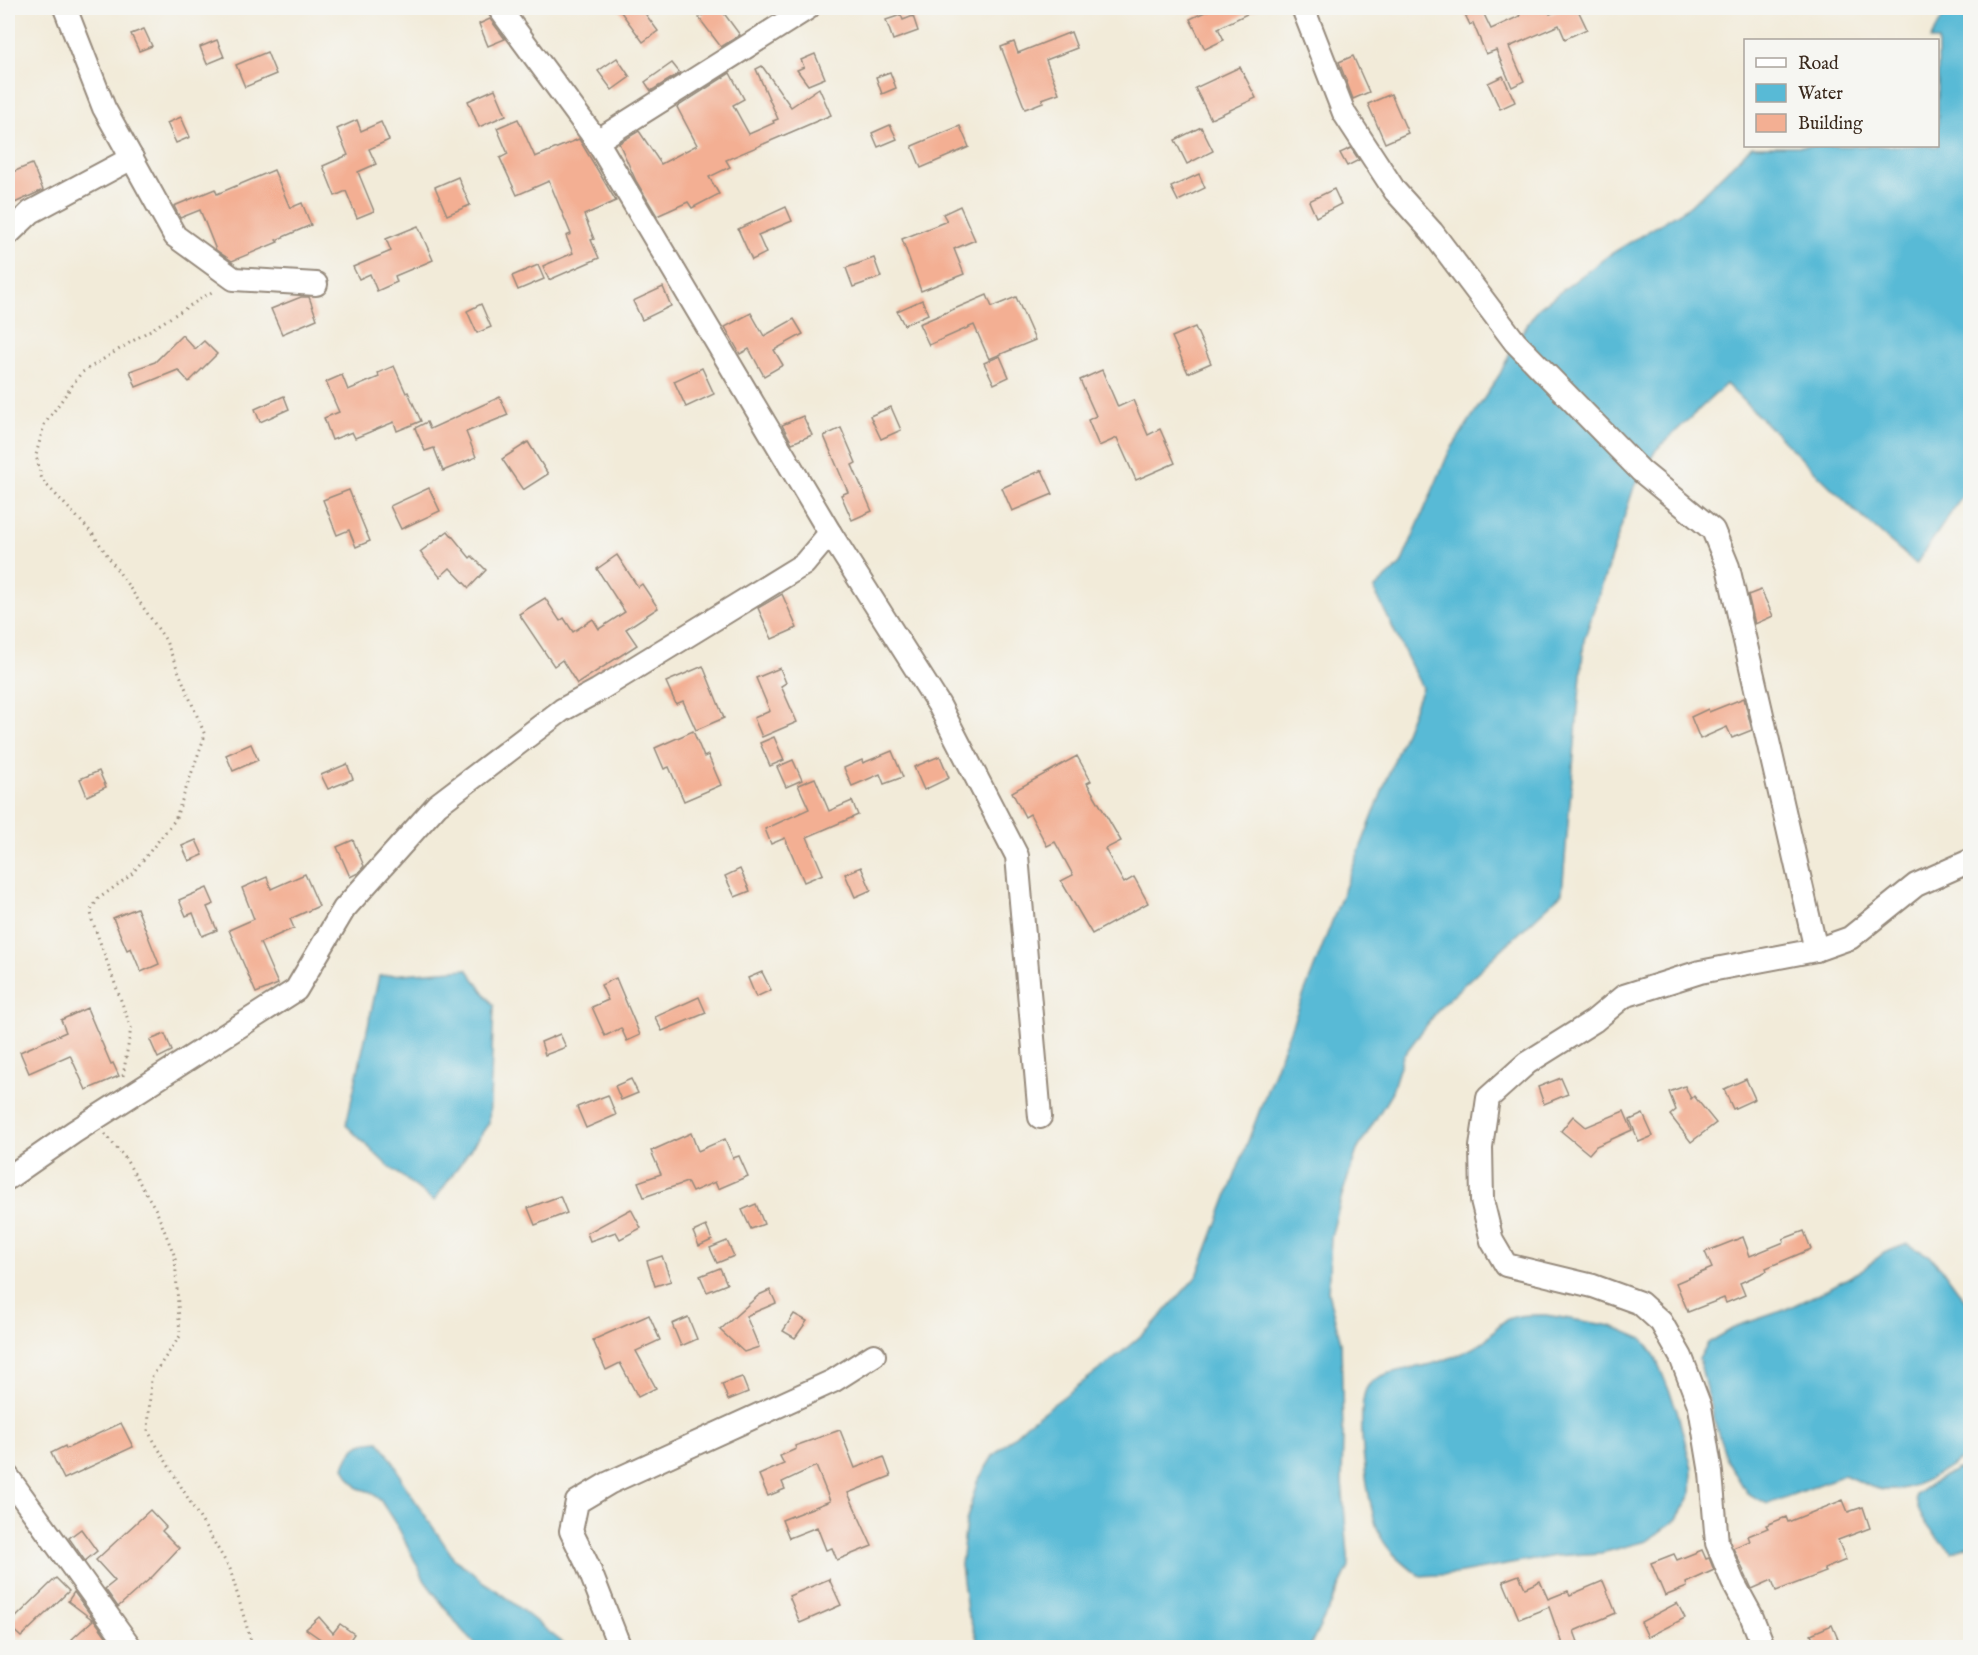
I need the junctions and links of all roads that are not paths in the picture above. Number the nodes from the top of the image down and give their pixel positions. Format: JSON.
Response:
{"nodes":[{"id":1,"x":65,"y":8,"type":"edge"},
{"id":2,"x":499,"y":8,"type":"edge"},
{"id":3,"x":808,"y":8,"type":"edge"},
{"id":4,"x":1303,"y":8,"type":"edge"},
{"id":5,"x":597,"y":141,"type":"junction"},
{"id":6,"x":132,"y":158,"type":"junction"},
{"id":7,"x":8,"y":234,"type":"edge"},
{"id":8,"x":316,"y":284,"type":"dead end"},
{"id":9,"x":830,"y":533,"type":"junction"},
{"id":10,"x":1971,"y":861,"type":"edge"},
{"id":11,"x":1816,"y":950,"type":"junction"},
{"id":12,"x":1040,"y":1117,"type":"dead end"},
{"id":13,"x":8,"y":1178,"type":"edge"},
{"id":14,"x":874,"y":1355,"type":"dead end"},
{"id":15,"x":8,"y":1477,"type":"edge"},
{"id":16,"x":15,"y":1503,"type":"edge"},
{"id":17,"x":131,"y":1647,"type":"edge"},
{"id":18,"x":620,"y":1647,"type":"edge"},
{"id":19,"x":1764,"y":1647,"type":"edge"}],
"edges":[{"from":1,"to":6,"type":"street"},
{"from":2,"to":5,"type":"street"},
{"from":3,"to":5,"type":"street"},
{"from":4,"to":11,"type":"street"},
{"from":5,"to":9,"type":"street"},
{"from":6,"to":7,"type":"street"},
{"from":6,"to":8,"type":"street"},
{"from":9,"to":12,"type":"street"},
{"from":9,"to":13,"type":"street"},
{"from":10,"to":11,"type":"street"},
{"from":11,"to":19,"type":"street"},
{"from":14,"to":18,"type":"street"},
{"from":15,"to":16,"type":"street"},
{"from":16,"to":17,"type":"street"}]}
